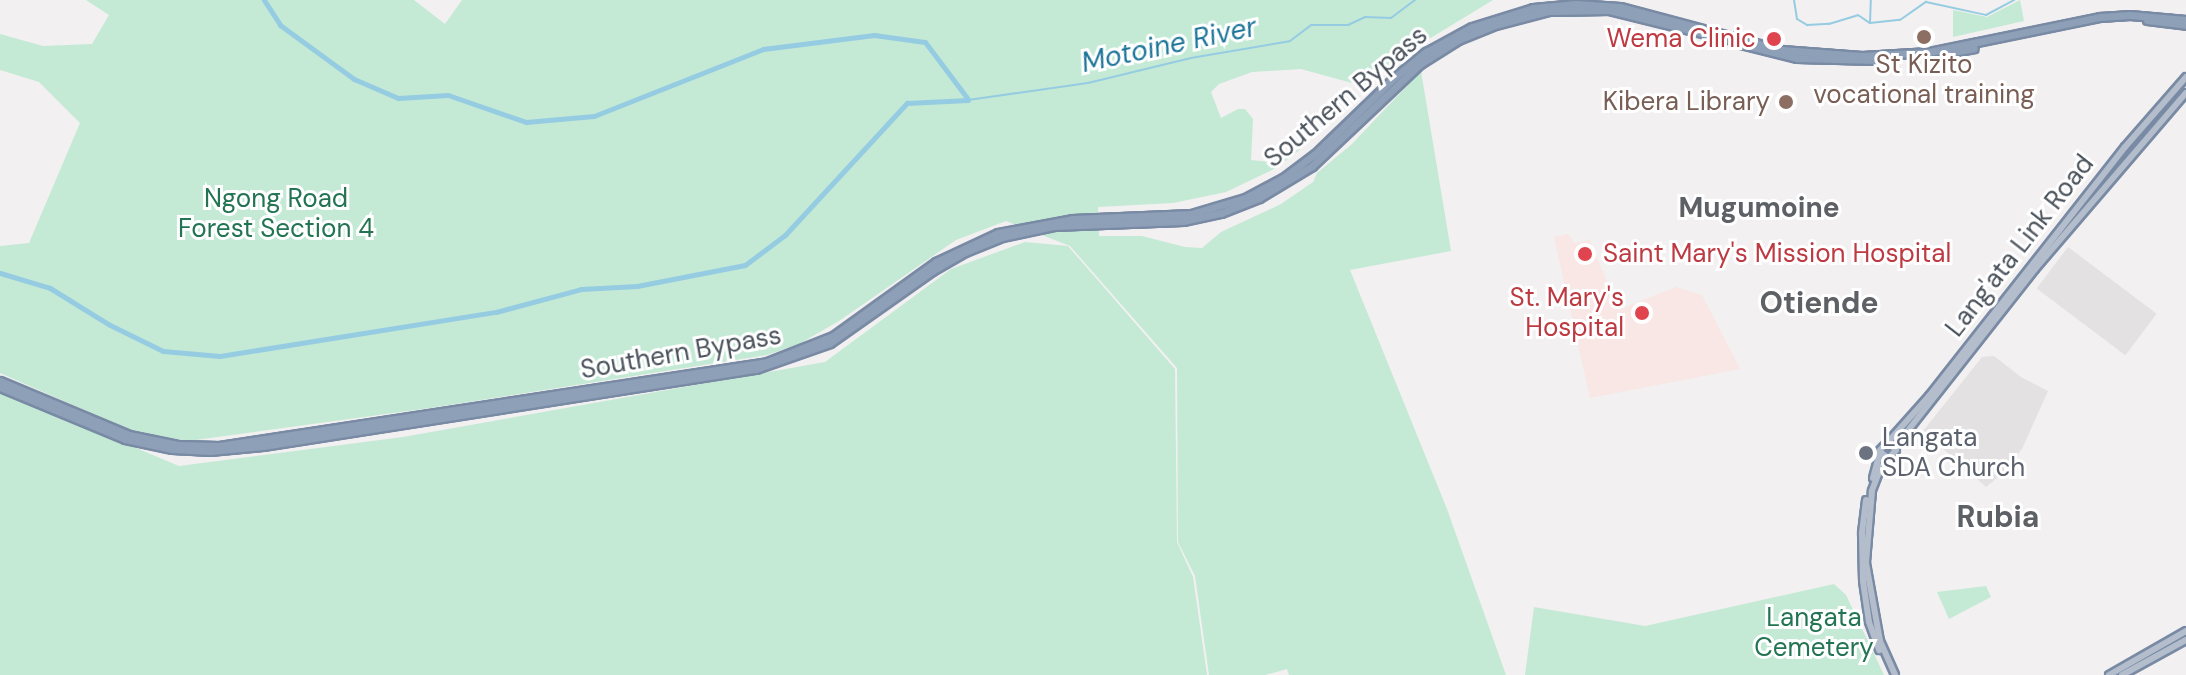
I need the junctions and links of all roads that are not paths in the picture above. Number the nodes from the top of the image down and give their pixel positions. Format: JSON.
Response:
{"nodes":[{"id":1,"x":2186,"y":22,"type":"edge"},
{"id":2,"x":2186,"y":77,"type":"edge"},
{"id":3,"x":2186,"y":93,"type":"edge"},
{"id":4,"x":2170,"y":95,"type":"junction"},
{"id":5,"x":2178,"y":102,"type":"junction"},
{"id":6,"x":2138,"y":131,"type":"junction"},
{"id":7,"x":2143,"y":143,"type":"junction"},
{"id":8,"x":0,"y":384,"type":"edge"},
{"id":9,"x":1888,"y":442,"type":"junction"},
{"id":10,"x":1895,"y":447,"type":"junction"},
{"id":11,"x":1880,"y":451,"type":"junction"},
{"id":12,"x":1888,"y":458,"type":"junction"},
{"id":13,"x":2186,"y":631,"type":"edge"},
{"id":14,"x":2186,"y":640,"type":"edge"},
{"id":15,"x":1893,"y":675,"type":"edge"},
{"id":16,"x":2109,"y":675,"type":"edge"},
{"id":17,"x":2122,"y":675,"type":"edge"}],
"edges":[{"from":1,"to":8,"type":"highway","name":"Southern Bypass"},
{"from":2,"to":4,"type":"main road","name":"Lang'ata Link Road"},
{"from":3,"to":5,"type":"main road","name":"Lang'ata Link Road"},
{"from":4,"to":5,"type":"main road"},
{"from":4,"to":6,"type":"main road","name":"Lang'ata Link Road"},
{"from":5,"to":7,"type":"main road","name":"Lang'ata Link Road"},
{"from":6,"to":7,"type":"main road"},
{"from":6,"to":9,"type":"main road","name":"Lang'ata Link Road"},
{"from":7,"to":10,"type":"main road","name":"Lang'ata Link Road"},
{"from":9,"to":10,"type":"main road"},
{"from":9,"to":11,"type":"main road","name":"Lang'ata Link Road"},
{"from":10,"to":12,"type":"main road","name":"Lang'ata Link Road"},
{"from":11,"to":12,"type":"main road"},
{"from":11,"to":15,"type":"main road"},
{"from":12,"to":15,"type":"main road","name":"Lang'ata Link Road"},
{"from":13,"to":16,"type":"main road"},
{"from":14,"to":17,"type":"main road"}]}
